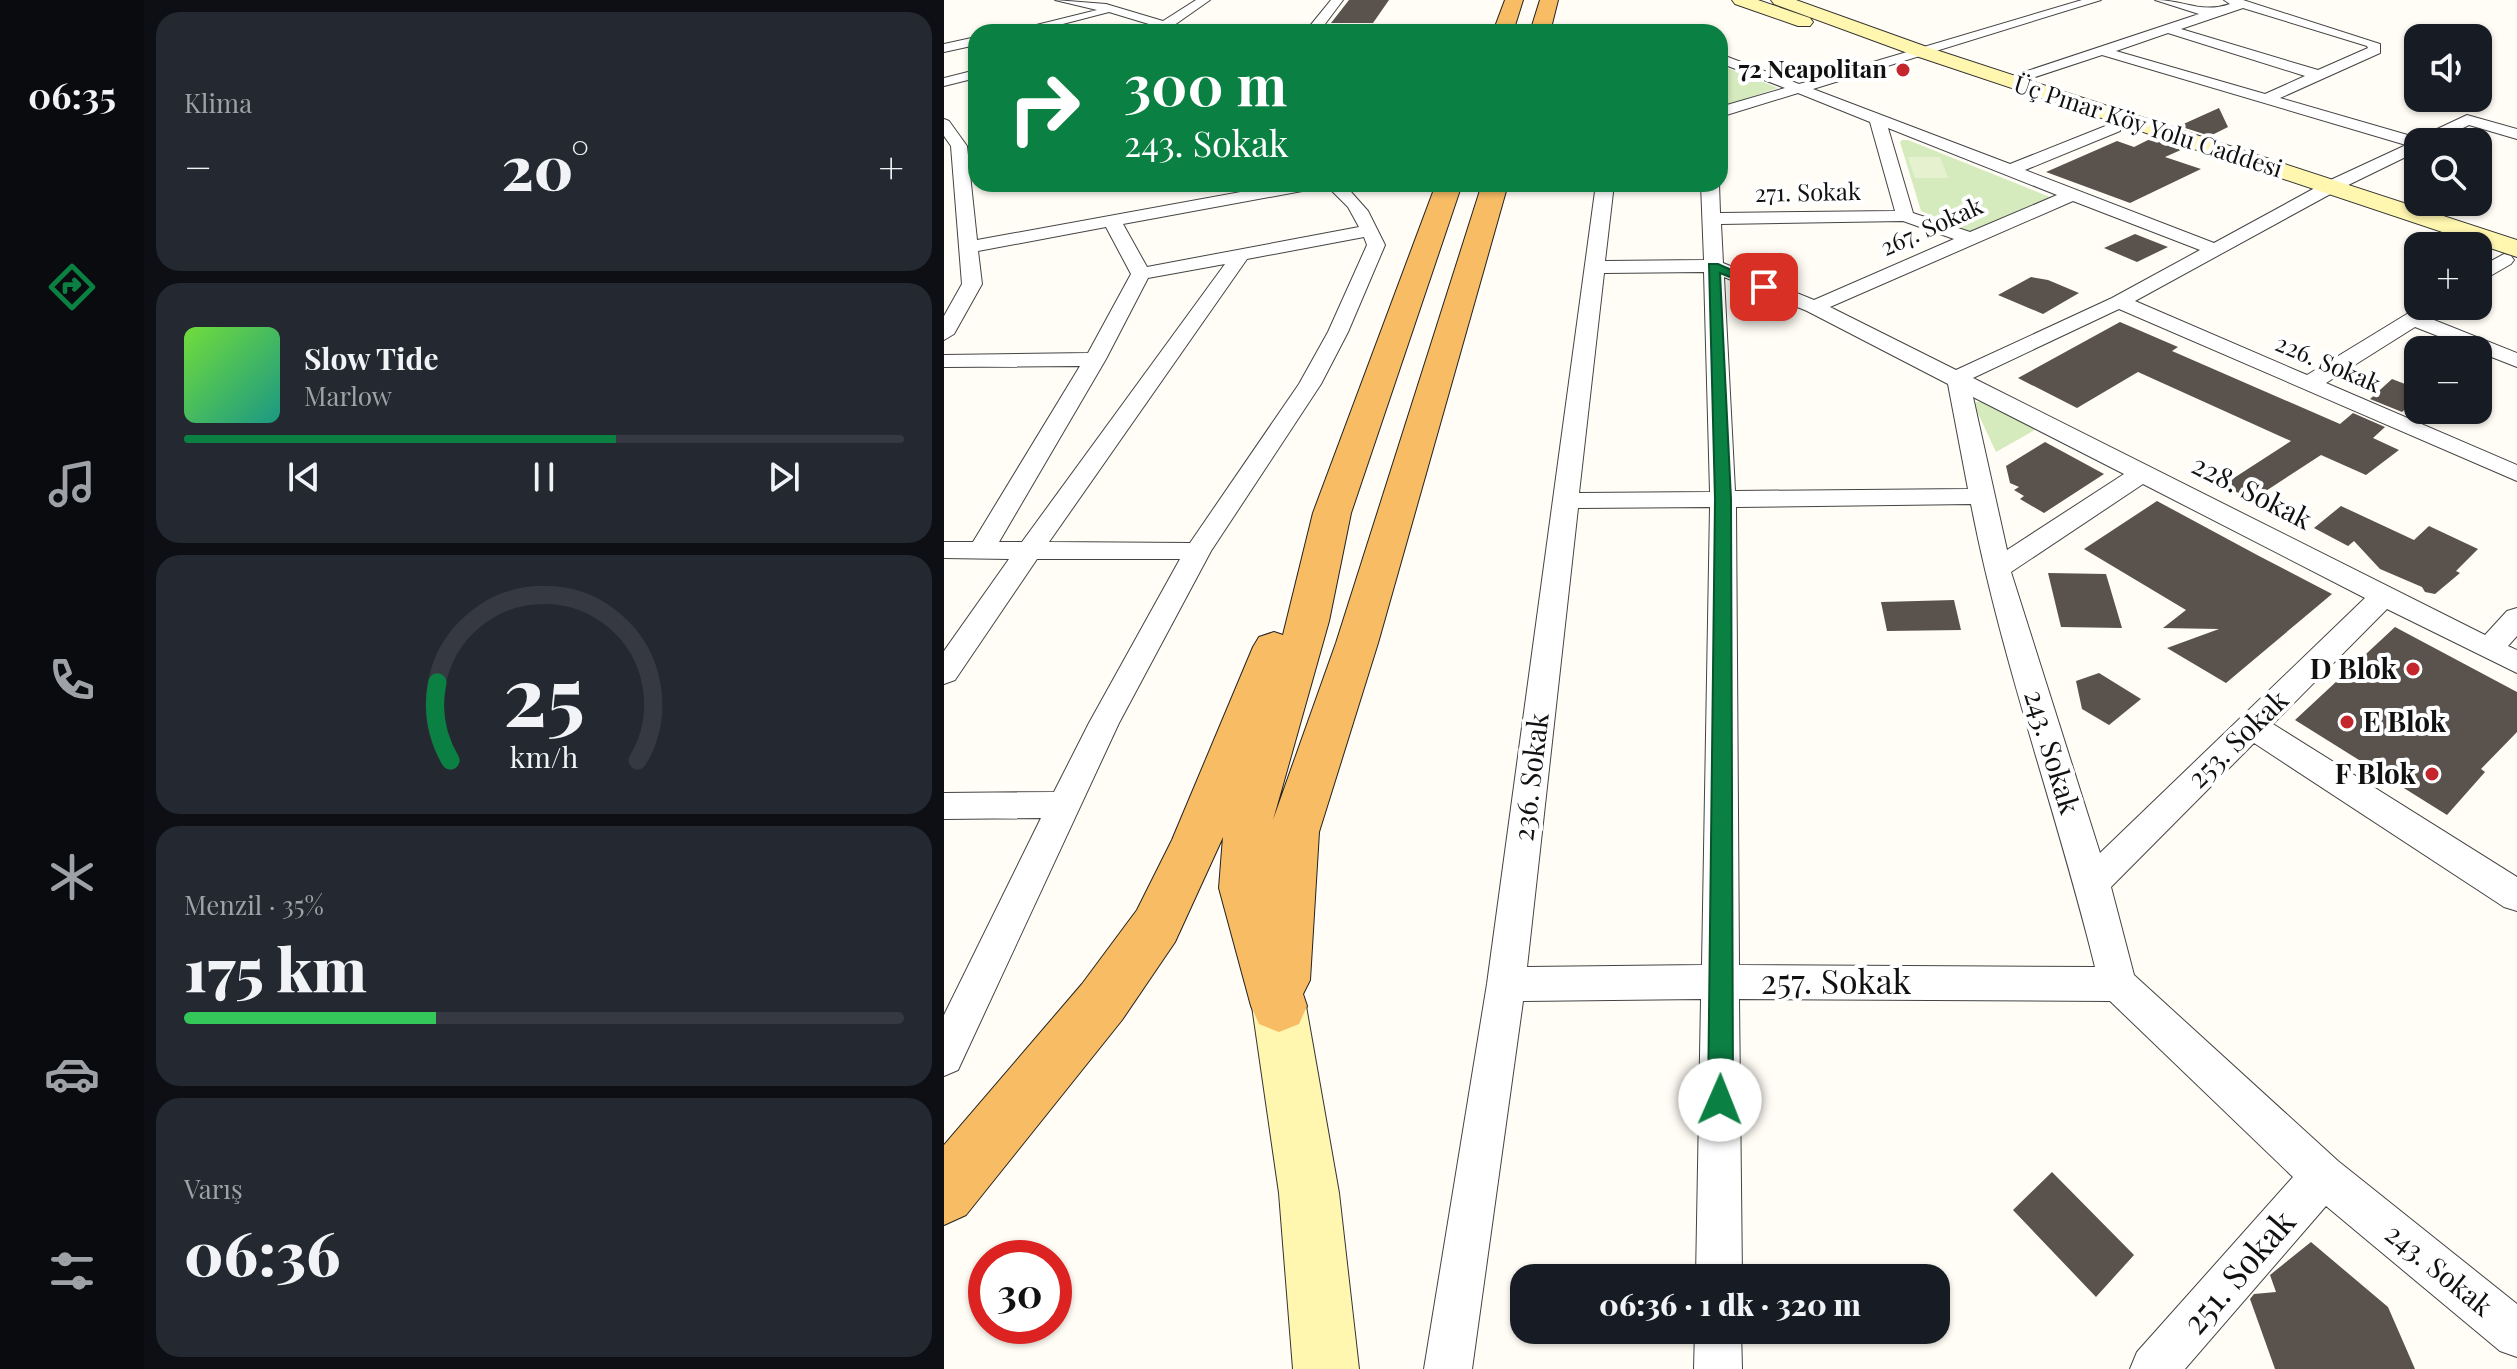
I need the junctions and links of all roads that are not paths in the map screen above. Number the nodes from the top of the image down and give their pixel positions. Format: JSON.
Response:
{"nodes":[{"id":1,"x":1061,"y":0,"type":"edge"},
{"id":2,"x":1204,"y":0,"type":"edge"},
{"id":3,"x":1337,"y":0,"type":"edge"},
{"id":4,"x":1514,"y":0,"type":"edge"},
{"id":5,"x":1549,"y":0,"type":"edge"},
{"id":6,"x":1741,"y":0,"type":"edge"},
{"id":7,"x":1780,"y":0,"type":"edge"},
{"id":8,"x":2095,"y":0,"type":"edge"},
{"id":9,"x":2161,"y":0,"type":"edge"},
{"id":10,"x":2236,"y":2,"type":"edge"},
{"id":11,"x":1118,"y":9,"type":"junction"},
{"id":12,"x":2211,"y":14,"type":"junction"},
{"id":13,"x":1051,"y":24,"type":"edge"},
{"id":14,"x":1157,"y":24,"type":"edge"},
{"id":15,"x":1176,"y":24,"type":"edge"},
{"id":16,"x":1318,"y":24,"type":"edge"},
{"id":17,"x":1506,"y":24,"type":"edge"},
{"id":18,"x":1542,"y":24,"type":"edge"},
{"id":19,"x":2167,"y":29,"type":"junction"},
{"id":20,"x":968,"y":43,"type":"edge"},
{"id":21,"x":944,"y":48,"type":"edge"},
{"id":22,"x":2102,"y":51,"type":"junction"},
{"id":23,"x":1912,"y":54,"type":"junction"},
{"id":24,"x":1728,"y":61,"type":"edge"},
{"id":25,"x":2318,"y":75,"type":"junction"},
{"id":26,"x":968,"y":76,"type":"edge"},
{"id":27,"x":2011,"y":81,"type":"junction"},
{"id":28,"x":944,"y":82,"type":"edge"},
{"id":29,"x":1796,"y":89,"type":"junction"},
{"id":30,"x":2265,"y":99,"type":"junction"},
{"id":31,"x":1728,"y":110,"type":"edge"},
{"id":32,"x":1878,"y":121,"type":"junction"},
{"id":33,"x":2114,"y":128,"type":"junction"},
{"id":34,"x":2451,"y":128,"type":"edge"},
{"id":35,"x":2517,"y":134,"type":"edge"},
{"id":36,"x":2404,"y":138,"type":"edge"},
{"id":37,"x":950,"y":139,"type":"edge"},
{"id":38,"x":2404,"y":151,"type":"edge"},
{"id":39,"x":2008,"y":171,"type":"junction"},
{"id":40,"x":2322,"y":191,"type":"junction"},
{"id":41,"x":1254,"y":192,"type":"edge"},
{"id":42,"x":1345,"y":192,"type":"edge"},
{"id":43,"x":1446,"y":192,"type":"edge"},
{"id":44,"x":1493,"y":192,"type":"edge"},
{"id":45,"x":1604,"y":192,"type":"edge"},
{"id":46,"x":1710,"y":192,"type":"edge"},
{"id":47,"x":2071,"y":195,"type":"junction"},
{"id":48,"x":953,"y":202,"type":"edge"},
{"id":49,"x":1905,"y":216,"type":"junction"},
{"id":50,"x":1712,"y":219,"type":"junction"},
{"id":51,"x":1112,"y":221,"type":"junction"},
{"id":52,"x":1371,"y":230,"type":"junction"},
{"id":53,"x":2428,"y":232,"type":"edge"},
{"id":54,"x":1971,"y":239,"type":"junction"},
{"id":55,"x":969,"y":247,"type":"junction"},
{"id":56,"x":2216,"y":250,"type":"junction"},
{"id":57,"x":1242,"y":253,"type":"junction"},
{"id":58,"x":2492,"y":254,"type":"edge"},
{"id":59,"x":2513,"y":258,"type":"edge"},
{"id":60,"x":1713,"y":266,"type":"junction"},
{"id":61,"x":1596,"y":267,"type":"junction"},
{"id":62,"x":2492,"y":269,"type":"edge"},
{"id":63,"x":1141,"y":274,"type":"junction"},
{"id":64,"x":2119,"y":302,"type":"junction"},
{"id":65,"x":1814,"y":307,"type":"junction"},
{"id":66,"x":2411,"y":320,"type":"edge"},
{"id":67,"x":2415,"y":320,"type":"edge"},
{"id":68,"x":946,"y":328,"type":"edge"},
{"id":69,"x":1095,"y":359,"type":"junction"},
{"id":70,"x":944,"y":361,"type":"edge"},
{"id":71,"x":2517,"y":361,"type":"edge"},
{"id":72,"x":1958,"y":377,"type":"junction"},
{"id":73,"x":2309,"y":384,"type":"junction"},
{"id":74,"x":2144,"y":472,"type":"junction"},
{"id":75,"x":2517,"y":474,"type":"edge"},
{"id":76,"x":1979,"y":496,"type":"junction"},
{"id":77,"x":1723,"y":499,"type":"junction"},
{"id":78,"x":1565,"y":501,"type":"junction"},
{"id":79,"x":1332,"y":513,"type":"junction"},
{"id":80,"x":1027,"y":549,"type":"junction"},
{"id":81,"x":944,"y":550,"type":"edge"},
{"id":82,"x":981,"y":550,"type":"junction"},
{"id":83,"x":1198,"y":551,"type":"junction"},
{"id":84,"x":1997,"y":569,"type":"junction"},
{"id":85,"x":2385,"y":595,"type":"junction"},
{"id":86,"x":2517,"y":618,"type":"edge"},
{"id":87,"x":2489,"y":649,"type":"junction"},
{"id":88,"x":2517,"y":663,"type":"edge"},
{"id":89,"x":944,"y":673,"type":"edge"},
{"id":90,"x":2252,"y":726,"type":"junction"},
{"id":91,"x":1065,"y":805,"type":"junction"},
{"id":92,"x":944,"y":806,"type":"edge"},
{"id":93,"x":2092,"y":883,"type":"junction"},
{"id":94,"x":2517,"y":896,"type":"edge"},
{"id":95,"x":1721,"y":982,"type":"junction"},
{"id":96,"x":1506,"y":984,"type":"junction"},
{"id":97,"x":2118,"y":984,"type":"junction"},
{"id":98,"x":958,"y":1002,"type":"edge"},
{"id":99,"x":1279,"y":1006,"type":"junction"},
{"id":100,"x":944,"y":1057,"type":"edge"},
{"id":101,"x":2323,"y":1176,"type":"junction"},
{"id":102,"x":944,"y":1193,"type":"edge"},
{"id":103,"x":1719,"y":1264,"type":"edge"},
{"id":104,"x":2517,"y":1334,"type":"edge"},
{"id":105,"x":1718,"y":1344,"type":"edge"},
{"id":106,"x":1326,"y":1369,"type":"edge"},
{"id":107,"x":1448,"y":1369,"type":"edge"},
{"id":108,"x":1718,"y":1369,"type":"edge"},
{"id":109,"x":2154,"y":1369,"type":"edge"}],
"edges":[{"from":1,"to":11,"type":"street"},
{"from":2,"to":15,"type":"street"},
{"from":3,"to":16,"type":"street"},
{"from":4,"to":17,"type":"highway"},
{"from":5,"to":18,"type":"highway"},
{"from":6,"to":23,"type":"main road","name":"Üç Pınar Köy Yolu Caddesi"},
{"from":7,"to":23,"type":"main road","name":"Üç Pınar Köy Yolu Caddesi"},
{"from":8,"to":23,"type":"street"},
{"from":9,"to":12,"type":"street"},
{"from":10,"to":12,"type":"street"},
{"from":10,"to":25,"type":"street"},
{"from":11,"to":13,"type":"street"},
{"from":11,"to":14,"type":"street"},
{"from":12,"to":19,"type":"street"},
{"from":19,"to":22,"type":"street"},
{"from":19,"to":25,"type":"street"},
{"from":20,"to":21,"type":"street"},
{"from":22,"to":27,"type":"street"},
{"from":22,"to":30,"type":"street"},
{"from":23,"to":27,"type":"main road","name":"Üç Pınar Köy Yolu Caddesi"},
{"from":23,"to":29,"type":"street"},
{"from":23,"to":33,"type":"main road","name":"Üç Pınar Köy Yolu Caddesi"},
{"from":24,"to":29,"type":"street"},
{"from":25,"to":30,"type":"street"},
{"from":26,"to":28,"type":"street"},
{"from":27,"to":40,"type":"main road","name":"Üç Pınar Köy Yolu Caddesi"},
{"from":29,"to":31,"type":"street"},
{"from":29,"to":32,"type":"street"},
{"from":30,"to":36,"type":"street"},
{"from":32,"to":39,"type":"street"},
{"from":32,"to":49,"type":"street"},
{"from":33,"to":39,"type":"street"},
{"from":33,"to":40,"type":"main road","name":"Üç Pınar Köy Yolu Caddesi"},
{"from":34,"to":35,"type":"street"},
{"from":37,"to":48,"type":"street"},
{"from":38,"to":40,"type":"street"},
{"from":39,"to":47,"type":"street"},
{"from":40,"to":53,"type":"main road","name":"Üç Pınar Köy Yolu Caddesi"},
{"from":40,"to":56,"type":"street"},
{"from":40,"to":59,"type":"main road","name":"Üç Pınar Köy Yolu Caddesi"},
{"from":41,"to":51,"type":"street"},
{"from":42,"to":52,"type":"street"},
{"from":43,"to":79,"type":"highway"},
{"from":44,"to":99,"type":"highway"},
{"from":45,"to":61,"type":"street","name":"236. Sokak"},
{"from":46,"to":50,"type":"street"},
{"from":47,"to":54,"type":"street","name":"267. Sokak"},
{"from":47,"to":56,"type":"street"},
{"from":48,"to":55,"type":"street"},
{"from":49,"to":50,"type":"street","name":"271. Sokak"},
{"from":49,"to":54,"type":"street"},
{"from":50,"to":60,"type":"street"},
{"from":51,"to":55,"type":"street"},
{"from":51,"to":63,"type":"street"},
{"from":52,"to":57,"type":"street"},
{"from":52,"to":83,"type":"street"},
{"from":54,"to":65,"type":"street","name":"267. Sokak"},
{"from":55,"to":68,"type":"street"},
{"from":56,"to":64,"type":"street"},
{"from":57,"to":63,"type":"street"},
{"from":57,"to":80,"type":"street"},
{"from":58,"to":59,"type":"main road"},
{"from":59,"to":62,"type":"street"},
{"from":60,"to":61,"type":"street"},
{"from":60,"to":65,"type":"street"},
{"from":60,"to":77,"type":"street"},
{"from":61,"to":78,"type":"street","name":"236. Sokak"},
{"from":63,"to":69,"type":"street"},
{"from":64,"to":72,"type":"street"},
{"from":64,"to":73,"type":"street","name":"226. Sokak"},
{"from":65,"to":72,"type":"street"},
{"from":66,"to":73,"type":"street"},
{"from":67,"to":71,"type":"street"},
{"from":69,"to":70,"type":"street"},
{"from":69,"to":82,"type":"street"},
{"from":72,"to":74,"type":"street","name":"228. Sokak"},
{"from":72,"to":76,"type":"street","name":"243. Sokak"},
{"from":73,"to":75,"type":"street","name":"226. Sokak"},
{"from":74,"to":84,"type":"street"},
{"from":74,"to":85,"type":"street","name":"228. Sokak"},
{"from":76,"to":77,"type":"street"},
{"from":76,"to":84,"type":"street","name":"243. Sokak"},
{"from":77,"to":78,"type":"street"},
{"from":77,"to":95,"type":"street"},
{"from":78,"to":96,"type":"street","name":"236. Sokak"},
{"from":79,"to":99,"type":"highway"},
{"from":79,"to":102,"type":"highway"},
{"from":80,"to":82,"type":"street"},
{"from":80,"to":83,"type":"street"},
{"from":80,"to":89,"type":"street"},
{"from":81,"to":82,"type":"street"},
{"from":83,"to":91,"type":"street"},
{"from":84,"to":93,"type":"street","name":"243. Sokak"},
{"from":85,"to":87,"type":"street","name":"228. Sokak"},
{"from":85,"to":90,"type":"street","name":"253. Sokak"},
{"from":86,"to":87,"type":"street"},
{"from":87,"to":88,"type":"street","name":"228. Sokak"},
{"from":90,"to":93,"type":"street","name":"253. Sokak"},
{"from":90,"to":94,"type":"street"},
{"from":91,"to":92,"type":"street"},
{"from":91,"to":98,"type":"street"},
{"from":93,"to":97,"type":"street","name":"243. Sokak"},
{"from":95,"to":96,"type":"street","name":"257. Sokak"},
{"from":95,"to":97,"type":"street","name":"257. Sokak"},
{"from":95,"to":103,"type":"street"},
{"from":96,"to":107,"type":"street","name":"236. Sokak"},
{"from":97,"to":101,"type":"street","name":"243. Sokak"},
{"from":98,"to":100,"type":"street"},
{"from":99,"to":106,"type":"main road"},
{"from":101,"to":104,"type":"street","name":"243. Sokak"},
{"from":101,"to":109,"type":"street","name":"251. Sokak"},
{"from":105,"to":108,"type":"street"}]}
